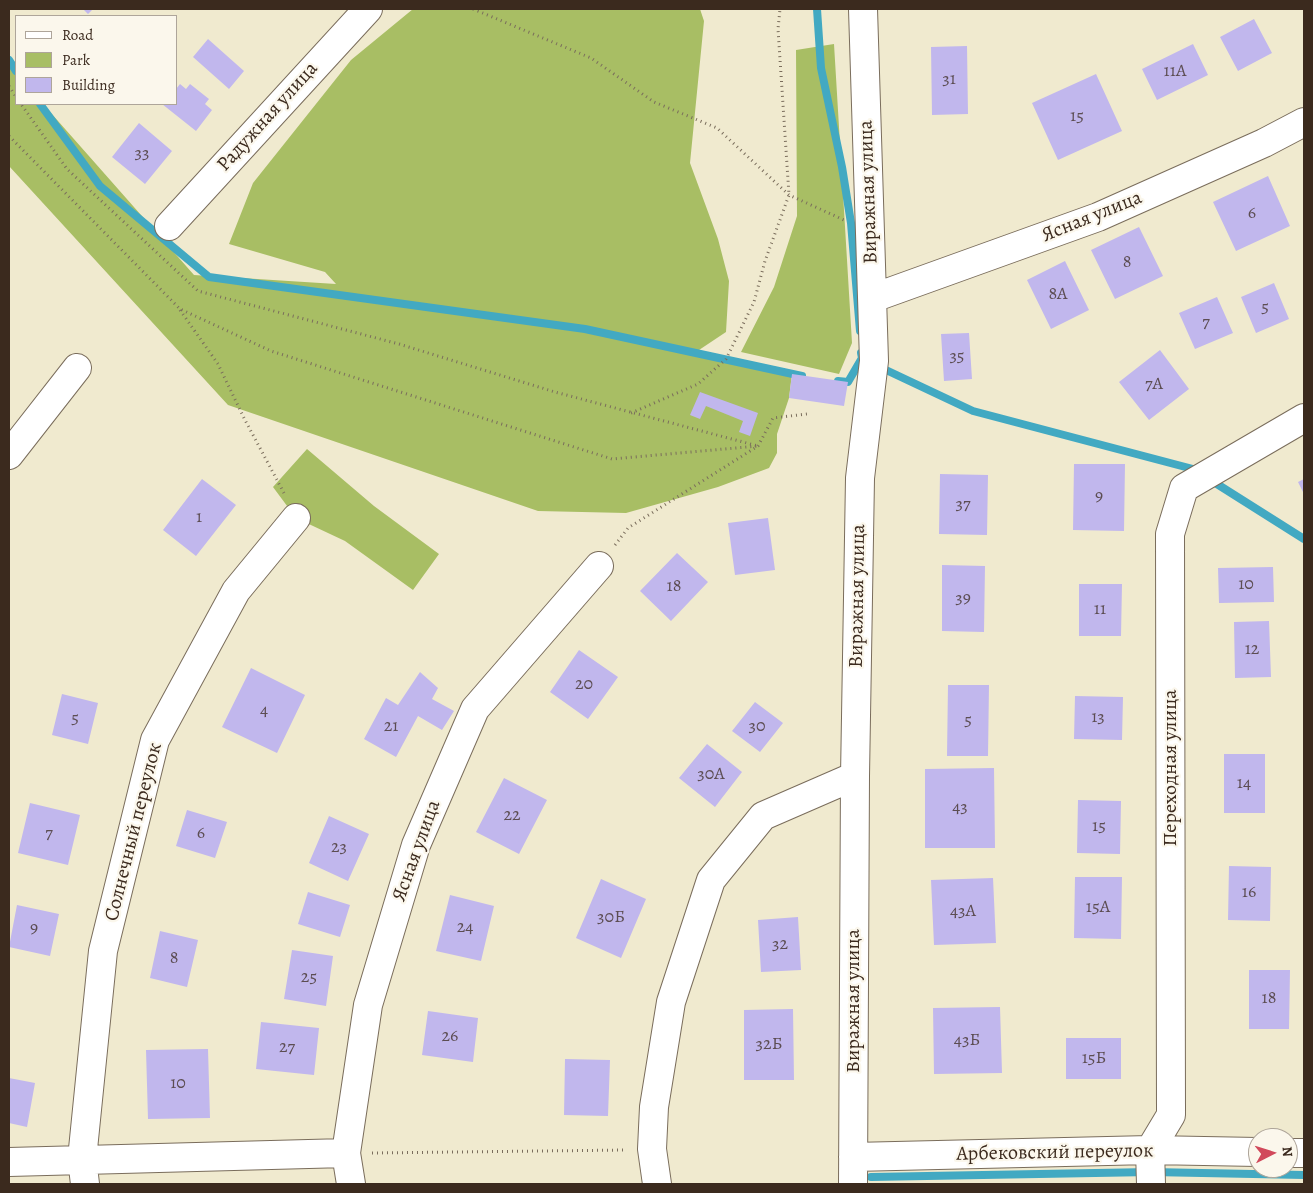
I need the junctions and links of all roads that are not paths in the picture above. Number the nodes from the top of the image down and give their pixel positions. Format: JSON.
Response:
{"nodes":[{"id":1,"x":368,"y":9,"type":"edge"},
{"id":2,"x":863,"y":9,"type":"edge"},
{"id":3,"x":1304,"y":122,"type":"edge"},
{"id":4,"x":169,"y":226,"type":"dead end"},
{"id":5,"x":873,"y":298,"type":"junction"},
{"id":6,"x":77,"y":368,"type":"dead end"},
{"id":7,"x":1304,"y":418,"type":"edge"},
{"id":8,"x":9,"y":455,"type":"edge"},
{"id":9,"x":296,"y":518,"type":"road end"},
{"id":10,"x":599,"y":566,"type":"road end"},
{"id":11,"x":855,"y":776,"type":"junction"},
{"id":12,"x":1150,"y":1150,"type":"junction"},
{"id":13,"x":1248,"y":1152,"type":"edge"},
{"id":14,"x":346,"y":1153,"type":"junction"},
{"id":15,"x":853,"y":1157,"type":"junction"},
{"id":16,"x":9,"y":1162,"type":"edge"},
{"id":17,"x":84,"y":1172,"type":"edge"},
{"id":18,"x":351,"y":1184,"type":"edge"},
{"id":19,"x":656,"y":1184,"type":"edge"},
{"id":20,"x":853,"y":1184,"type":"edge"},
{"id":21,"x":1151,"y":1184,"type":"edge"}],
"edges":[{"from":1,"to":4,"type":"street","name":"Радужная улица"},
{"from":2,"to":5,"type":"street","name":"Виражная улица"},
{"from":3,"to":5,"type":"street","name":"Ясная улица"},
{"from":5,"to":11,"type":"street","name":"Виражная улица"},
{"from":6,"to":8,"type":"street"},
{"from":7,"to":12,"type":"street","name":"Переходная улица"},
{"from":9,"to":17,"type":"street","name":"Солнечный переулок"},
{"from":10,"to":14,"type":"street","name":"Ясная улица"},
{"from":11,"to":15,"type":"street","name":"Виражная улица"},
{"from":11,"to":19,"type":"street"},
{"from":12,"to":13,"type":"street","name":"Арбековский переулок"},
{"from":12,"to":15,"type":"street","name":"Арбековский переулок"},
{"from":12,"to":21,"type":"street"},
{"from":14,"to":17,"type":"street"},
{"from":14,"to":18,"type":"street","name":"Ясная улица"},
{"from":15,"to":20,"type":"street","name":"Виражная улица"},
{"from":16,"to":17,"type":"street"}]}
